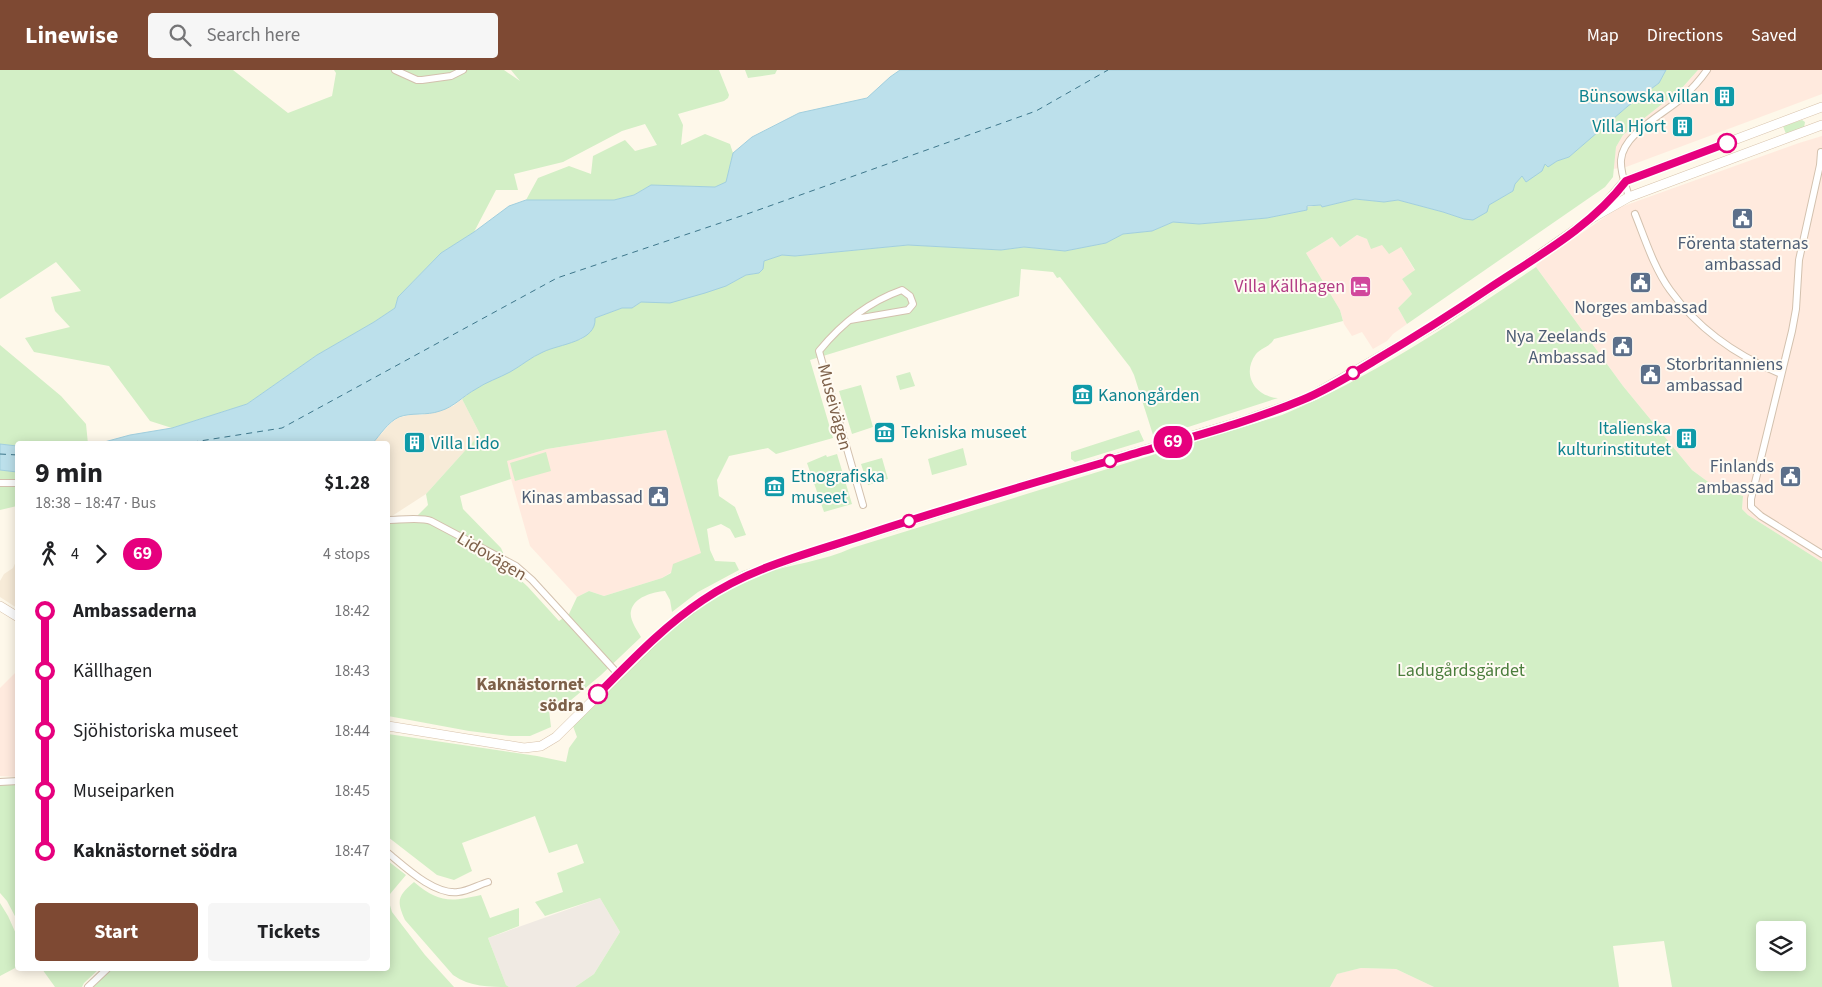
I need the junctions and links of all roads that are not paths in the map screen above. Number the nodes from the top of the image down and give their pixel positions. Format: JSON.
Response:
{"nodes":[{"id":1,"x":395,"y":70,"type":"edge"},
{"id":2,"x":463,"y":70,"type":"edge"},
{"id":3,"x":1707,"y":70,"type":"edge"},
{"id":4,"x":1822,"y":107,"type":"edge"},
{"id":5,"x":1812,"y":111,"type":"junction"},
{"id":6,"x":1820,"y":126,"type":"edge"},
{"id":7,"x":1821,"y":152,"type":"edge"},
{"id":8,"x":1626,"y":181,"type":"junction"},
{"id":9,"x":1629,"y":198,"type":"junction"},
{"id":10,"x":1635,"y":214,"type":"dead end"},
{"id":11,"x":1592,"y":218,"type":"junction"},
{"id":12,"x":850,"y":320,"type":"junction"},
{"id":13,"x":1781,"y":374,"type":"junction"},
{"id":14,"x":0,"y":483,"type":"edge"},
{"id":15,"x":15,"y":483,"type":"edge"},
{"id":16,"x":863,"y":505,"type":"dead end"},
{"id":17,"x":390,"y":520,"type":"edge"},
{"id":18,"x":1822,"y":554,"type":"edge"},
{"id":19,"x":0,"y":606,"type":"edge"},
{"id":20,"x":15,"y":615,"type":"edge"},
{"id":21,"x":618,"y":674,"type":"junction"},
{"id":22,"x":390,"y":726,"type":"edge"},
{"id":23,"x":15,"y":781,"type":"edge"},
{"id":24,"x":0,"y":782,"type":"edge"},
{"id":25,"x":390,"y":855,"type":"edge"},
{"id":26,"x":488,"y":882,"type":"dead end"},
{"id":27,"x":105,"y":971,"type":"edge"},
{"id":28,"x":88,"y":987,"type":"edge"}],
"edges":[{"from":1,"to":2,"type":"street"},
{"from":3,"to":8,"type":"street"},
{"from":4,"to":5,"type":"street"},
{"from":5,"to":6,"type":"street"},
{"from":5,"to":8,"type":"street"},
{"from":6,"to":9,"type":"street"},
{"from":7,"to":13,"type":"street"},
{"from":8,"to":9,"type":"street"},
{"from":8,"to":11,"type":"street"},
{"from":9,"to":11,"type":"street"},
{"from":10,"to":13,"type":"street"},
{"from":11,"to":21,"type":"street"},
{"from":12,"to":12,"type":"street","name":"Museivägen"},
{"from":12,"to":16,"type":"street","name":"Museivägen"},
{"from":13,"to":18,"type":"street"},
{"from":14,"to":15,"type":"street"},
{"from":17,"to":21,"type":"street","name":"Lidovägen"},
{"from":19,"to":20,"type":"street"},
{"from":21,"to":22,"type":"street"},
{"from":23,"to":24,"type":"street"},
{"from":25,"to":26,"type":"street"},
{"from":27,"to":28,"type":"street"}]}
